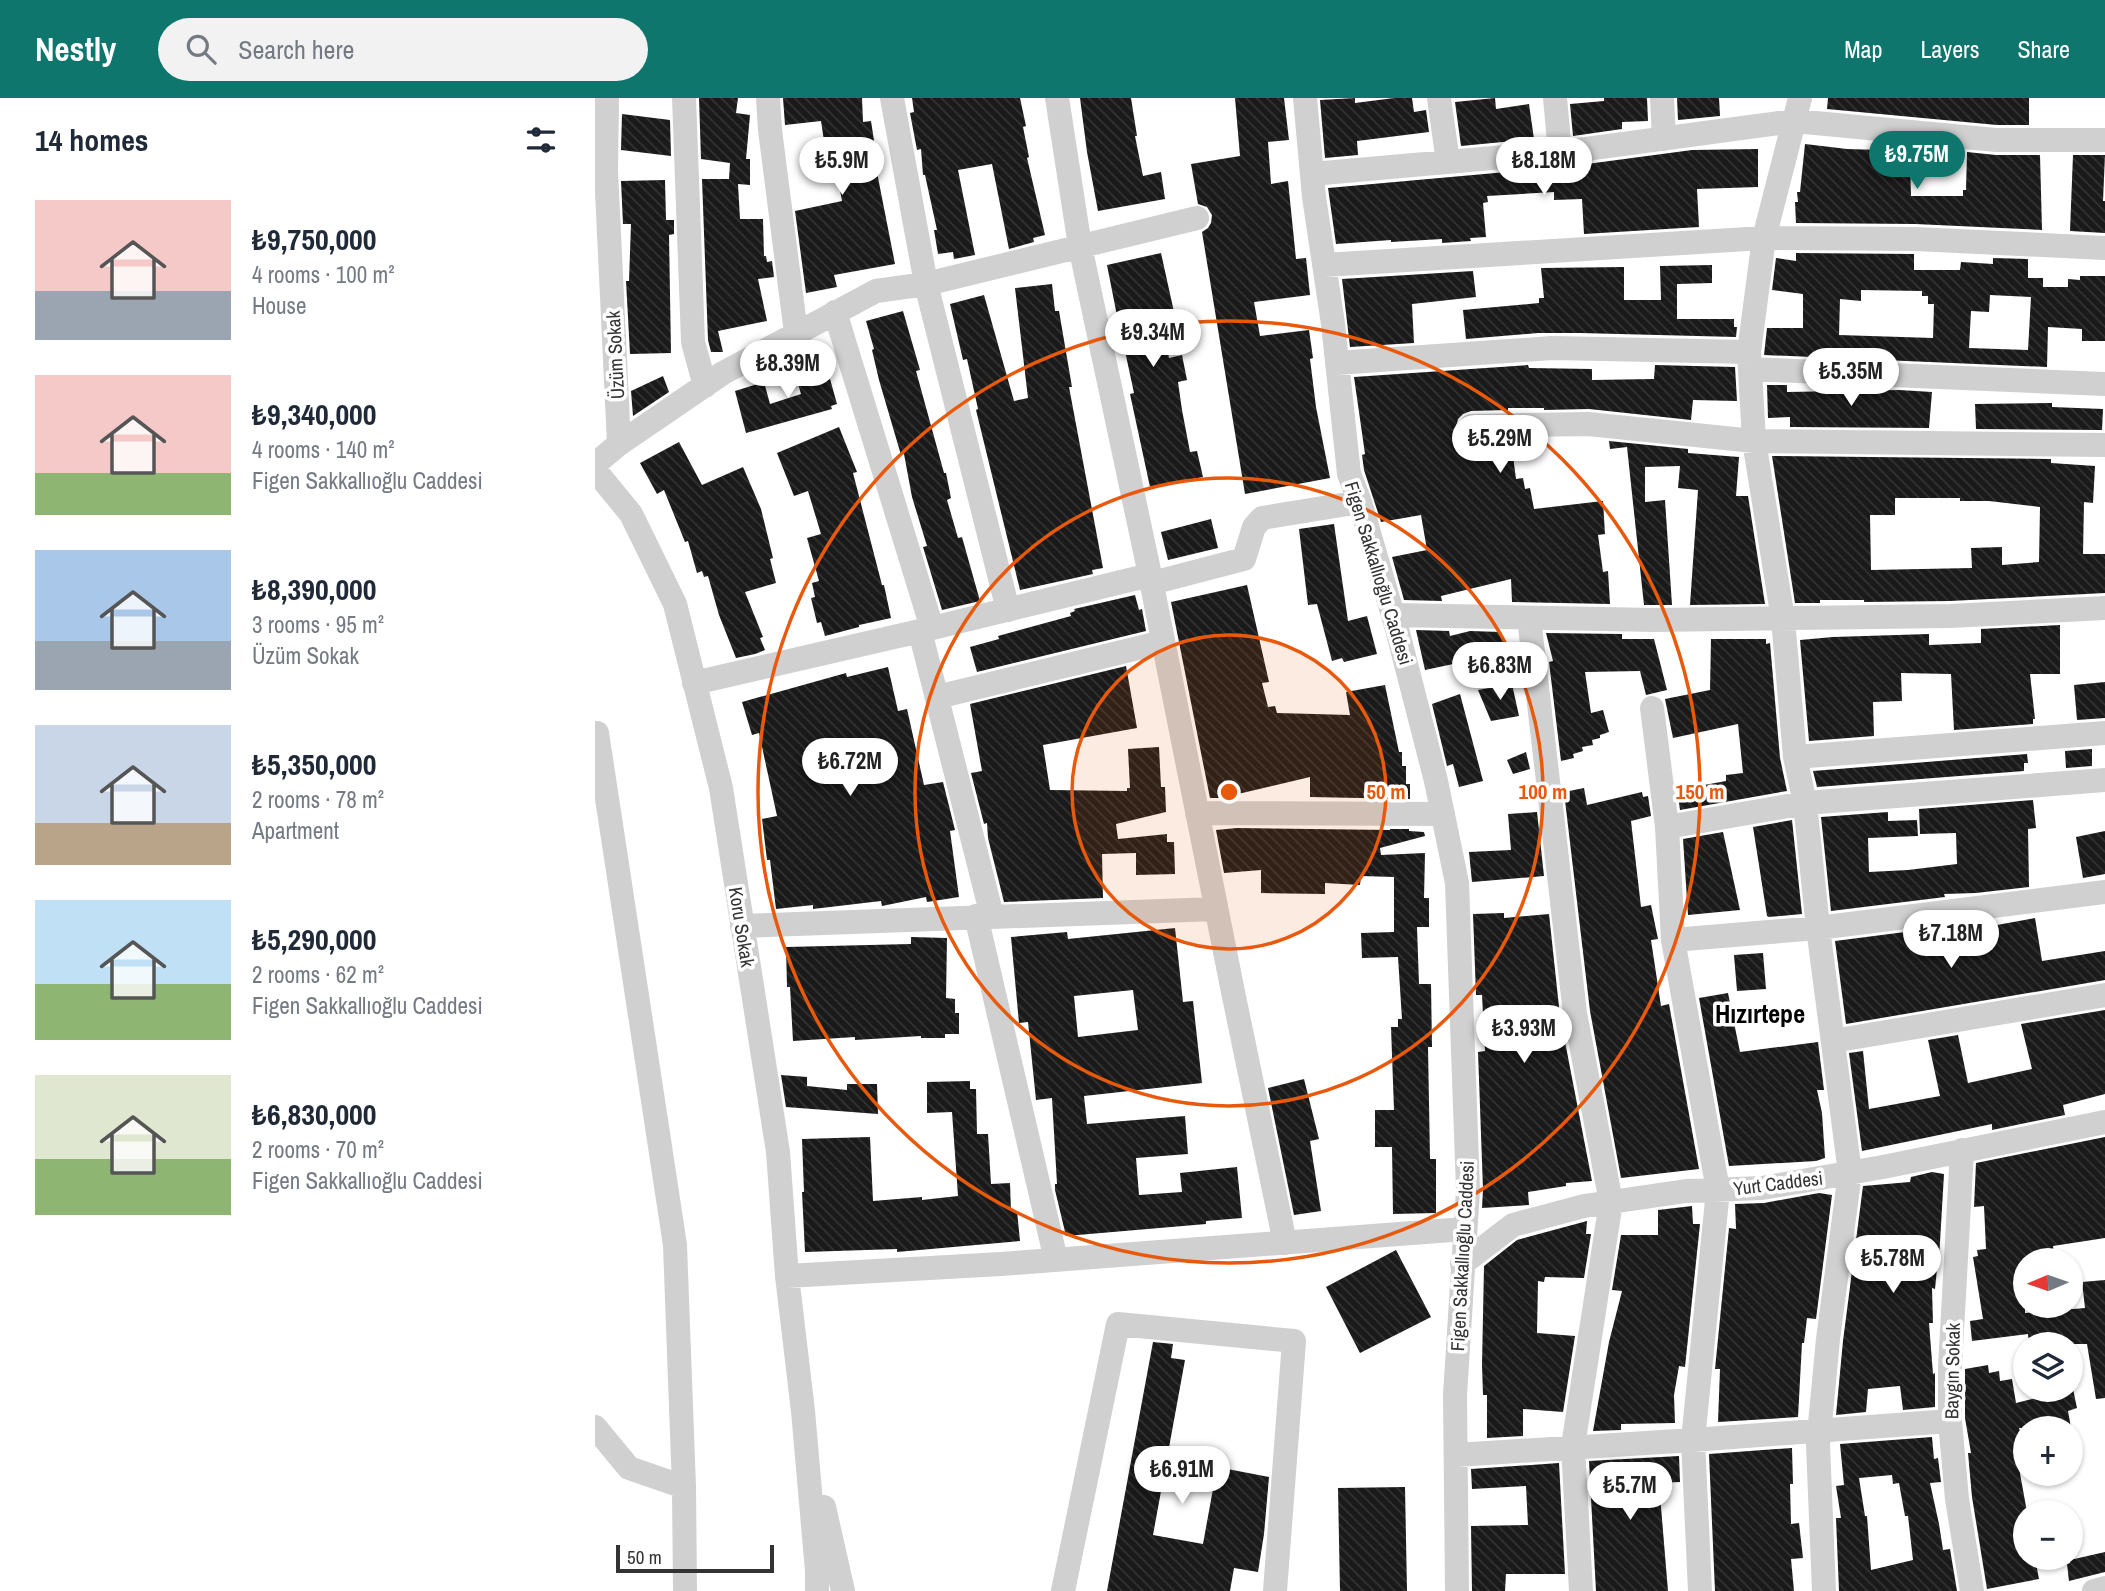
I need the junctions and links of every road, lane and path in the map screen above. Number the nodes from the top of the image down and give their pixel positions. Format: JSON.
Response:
{"nodes":[{"id":1,"x":607,"y":98,"type":"edge"},
{"id":2,"x":684,"y":98,"type":"edge"},
{"id":3,"x":768,"y":98,"type":"edge"},
{"id":4,"x":892,"y":98,"type":"edge"},
{"id":5,"x":1057,"y":98,"type":"edge"},
{"id":6,"x":1305,"y":98,"type":"edge"},
{"id":7,"x":1439,"y":98,"type":"edge"},
{"id":8,"x":1555,"y":98,"type":"edge"},
{"id":9,"x":1662,"y":98,"type":"edge"},
{"id":10,"x":1797,"y":110,"type":"edge"},
{"id":11,"x":1664,"y":139,"type":"junction"},
{"id":12,"x":2105,"y":140,"type":"edge"},
{"id":13,"x":1560,"y":152,"type":"junction"},
{"id":14,"x":1448,"y":162,"type":"junction"},
{"id":15,"x":1312,"y":174,"type":"junction"},
{"id":16,"x":1197,"y":218,"type":"dead end"},
{"id":17,"x":1763,"y":238,"type":"junction"},
{"id":18,"x":1080,"y":246,"type":"junction"},
{"id":19,"x":2105,"y":248,"type":"edge"},
{"id":20,"x":1324,"y":265,"type":"junction"},
{"id":21,"x":926,"y":284,"type":"junction"},
{"id":22,"x":835,"y":312,"type":"junction"},
{"id":23,"x":796,"y":333,"type":"junction"},
{"id":24,"x":1749,"y":360,"type":"junction"},
{"id":25,"x":1337,"y":363,"type":"junction"},
{"id":26,"x":2105,"y":384,"type":"edge"},
{"id":27,"x":705,"y":386,"type":"junction"},
{"id":28,"x":1471,"y":426,"type":"dead end"},
{"id":29,"x":1754,"y":441,"type":"junction"},
{"id":30,"x":618,"y":444,"type":"junction"},
{"id":31,"x":2105,"y":445,"type":"edge"},
{"id":32,"x":595,"y":467,"type":"edge"},
{"id":33,"x":1360,"y":502,"type":"junction"},
{"id":34,"x":1151,"y":579,"type":"junction"},
{"id":35,"x":2105,"y":608,"type":"edge"},
{"id":36,"x":1008,"y":610,"type":"junction"},
{"id":37,"x":1393,"y":615,"type":"junction"},
{"id":38,"x":1529,"y":618,"type":"junction"},
{"id":39,"x":1783,"y":619,"type":"junction"},
{"id":40,"x":926,"y":630,"type":"junction"},
{"id":41,"x":1163,"y":642,"type":"junction"},
{"id":42,"x":694,"y":683,"type":"junction"},
{"id":43,"x":937,"y":697,"type":"junction"},
{"id":44,"x":1652,"y":708,"type":"dead end"},
{"id":45,"x":597,"y":733,"type":"dead end"},
{"id":46,"x":2105,"y":733,"type":"edge"},
{"id":47,"x":1795,"y":757,"type":"junction"},
{"id":48,"x":2105,"y":780,"type":"edge"},
{"id":49,"x":1805,"y":803,"type":"junction"},
{"id":50,"x":1197,"y":813,"type":"junction"},
{"id":51,"x":1443,"y":814,"type":"junction"},
{"id":52,"x":1667,"y":827,"type":"junction"},
{"id":53,"x":2105,"y":892,"type":"edge"},
{"id":54,"x":1216,"y":909,"type":"junction"},
{"id":55,"x":984,"y":916,"type":"junction"},
{"id":56,"x":742,"y":926,"type":"junction"},
{"id":57,"x":1818,"y":928,"type":"junction"},
{"id":58,"x":1673,"y":940,"type":"junction"},
{"id":59,"x":2105,"y":995,"type":"edge"},
{"id":60,"x":1833,"y":1041,"type":"junction"},
{"id":61,"x":2105,"y":1122,"type":"edge"},
{"id":62,"x":1962,"y":1150,"type":"junction"},
{"id":63,"x":1850,"y":1173,"type":"junction"},
{"id":64,"x":1718,"y":1189,"type":"junction"},
{"id":65,"x":1611,"y":1202,"type":"junction"},
{"id":66,"x":1465,"y":1229,"type":"junction"},
{"id":67,"x":1286,"y":1243,"type":"junction"},
{"id":68,"x":1056,"y":1260,"type":"junction"},
{"id":69,"x":1462,"y":1264,"type":"junction"},
{"id":70,"x":787,"y":1276,"type":"junction"},
{"id":71,"x":803,"y":1410,"type":"junction"},
{"id":72,"x":1950,"y":1421,"type":"junction"},
{"id":73,"x":595,"y":1427,"type":"edge"},
{"id":74,"x":1819,"y":1431,"type":"junction"},
{"id":75,"x":1693,"y":1440,"type":"junction"},
{"id":76,"x":1573,"y":1447,"type":"junction"},
{"id":77,"x":1456,"y":1455,"type":"junction"},
{"id":78,"x":684,"y":1486,"type":"junction"},
{"id":79,"x":2105,"y":1588,"type":"edge"},
{"id":80,"x":685,"y":1591,"type":"edge"},
{"id":81,"x":817,"y":1591,"type":"edge"},
{"id":82,"x":843,"y":1591,"type":"edge"},
{"id":83,"x":1063,"y":1591,"type":"edge"},
{"id":84,"x":1275,"y":1591,"type":"edge"},
{"id":85,"x":1457,"y":1591,"type":"edge"},
{"id":86,"x":1581,"y":1591,"type":"edge"},
{"id":87,"x":1700,"y":1591,"type":"edge"},
{"id":88,"x":1824,"y":1591,"type":"edge"},
{"id":89,"x":1972,"y":1591,"type":"edge"},
{"id":90,"x":2094,"y":1591,"type":"edge"}],
"edges":[{"from":1,"to":30,"type":"street","name":"Üzüm Sokak"},
{"from":2,"to":27,"type":"street"},
{"from":3,"to":23,"type":"street"},
{"from":4,"to":21,"type":"street"},
{"from":5,"to":18,"type":"street"},
{"from":6,"to":15,"type":"street","name":"Figen Sakkallıoğlu Caddesi"},
{"from":7,"to":14,"type":"street"},
{"from":8,"to":13,"type":"street"},
{"from":9,"to":11,"type":"street"},
{"from":10,"to":11,"type":"street"},
{"from":10,"to":12,"type":"street"},
{"from":10,"to":17,"type":"street"},
{"from":11,"to":13,"type":"street"},
{"from":13,"to":14,"type":"street"},
{"from":14,"to":15,"type":"street"},
{"from":15,"to":20,"type":"street","name":"Figen Sakkallıoğlu Caddesi"},
{"from":16,"to":18,"type":"street"},
{"from":17,"to":19,"type":"street"},
{"from":17,"to":20,"type":"street"},
{"from":17,"to":24,"type":"street"},
{"from":18,"to":21,"type":"street"},
{"from":18,"to":34,"type":"street"},
{"from":20,"to":25,"type":"street","name":"Figen Sakkallıoğlu Caddesi"},
{"from":21,"to":22,"type":"street"},
{"from":21,"to":36,"type":"street"},
{"from":22,"to":23,"type":"street"},
{"from":22,"to":40,"type":"street"},
{"from":23,"to":27,"type":"street"},
{"from":24,"to":25,"type":"street"},
{"from":24,"to":26,"type":"street"},
{"from":24,"to":29,"type":"street"},
{"from":25,"to":33,"type":"street","name":"Figen Sakkallıoğlu Caddesi"},
{"from":27,"to":30,"type":"street"},
{"from":28,"to":29,"type":"street"},
{"from":29,"to":31,"type":"street"},
{"from":29,"to":39,"type":"street"},
{"from":30,"to":32,"type":"street"},
{"from":32,"to":42,"type":"street","name":"Koru Sokak"},
{"from":33,"to":34,"type":"street"},
{"from":33,"to":37,"type":"street","name":"Figen Sakkallıoğlu Caddesi"},
{"from":34,"to":36,"type":"street"},
{"from":34,"to":41,"type":"street"},
{"from":35,"to":39,"type":"street"},
{"from":36,"to":40,"type":"street"},
{"from":37,"to":38,"type":"street"},
{"from":37,"to":51,"type":"street","name":"Figen Sakkallıoğlu Caddesi"},
{"from":38,"to":39,"type":"street"},
{"from":38,"to":65,"type":"street"},
{"from":39,"to":47,"type":"street"},
{"from":40,"to":42,"type":"street"},
{"from":40,"to":43,"type":"street"},
{"from":41,"to":43,"type":"street"},
{"from":41,"to":50,"type":"street"},
{"from":42,"to":56,"type":"street","name":"Koru Sokak"},
{"from":43,"to":55,"type":"street"},
{"from":44,"to":52,"type":"street"},
{"from":45,"to":78,"type":"street"},
{"from":46,"to":47,"type":"street"},
{"from":47,"to":49,"type":"street"},
{"from":48,"to":49,"type":"street"},
{"from":49,"to":52,"type":"street"},
{"from":49,"to":57,"type":"street"},
{"from":50,"to":51,"type":"street"},
{"from":50,"to":54,"type":"street"},
{"from":51,"to":66,"type":"street","name":"Figen Sakkallıoğlu Caddesi"},
{"from":52,"to":58,"type":"street"},
{"from":53,"to":57,"type":"street"},
{"from":54,"to":55,"type":"street"},
{"from":54,"to":67,"type":"street"},
{"from":55,"to":56,"type":"street"},
{"from":55,"to":68,"type":"street"},
{"from":56,"to":70,"type":"street","name":"Koru Sokak"},
{"from":57,"to":58,"type":"street"},
{"from":57,"to":60,"type":"street"},
{"from":58,"to":64,"type":"street"},
{"from":59,"to":60,"type":"street"},
{"from":60,"to":63,"type":"street"},
{"from":61,"to":62,"type":"street","name":"Yurt Caddesi"},
{"from":62,"to":63,"type":"street","name":"Yurt Caddesi"},
{"from":62,"to":72,"type":"street","name":"Baygın Sokak"},
{"from":63,"to":64,"type":"street","name":"Yurt Caddesi"},
{"from":63,"to":74,"type":"street"},
{"from":64,"to":65,"type":"street","name":"Yurt Caddesi"},
{"from":64,"to":75,"type":"street"},
{"from":65,"to":69,"type":"street","name":"Yurt Caddesi"},
{"from":65,"to":76,"type":"street"},
{"from":66,"to":67,"type":"street"},
{"from":66,"to":69,"type":"street","name":"Figen Sakkallıoğlu Caddesi"},
{"from":67,"to":68,"type":"street"},
{"from":68,"to":70,"type":"street"},
{"from":69,"to":77,"type":"street","name":"Figen Sakkallıoğlu Caddesi"},
{"from":70,"to":71,"type":"street","name":"Koru Sokak"},
{"from":71,"to":81,"type":"street"},
{"from":71,"to":82,"type":"street"},
{"from":72,"to":74,"type":"street"},
{"from":72,"to":89,"type":"street","name":"Baygın Sokak"},
{"from":73,"to":78,"type":"street"},
{"from":74,"to":75,"type":"street"},
{"from":74,"to":88,"type":"street"},
{"from":75,"to":76,"type":"street"},
{"from":75,"to":87,"type":"street"},
{"from":76,"to":77,"type":"street"},
{"from":76,"to":86,"type":"street"},
{"from":77,"to":85,"type":"street","name":"Figen Sakkallıoğlu Caddesi"},
{"from":78,"to":80,"type":"street"},
{"from":79,"to":90,"type":"street"},
{"from":83,"to":84,"type":"street"}]}
